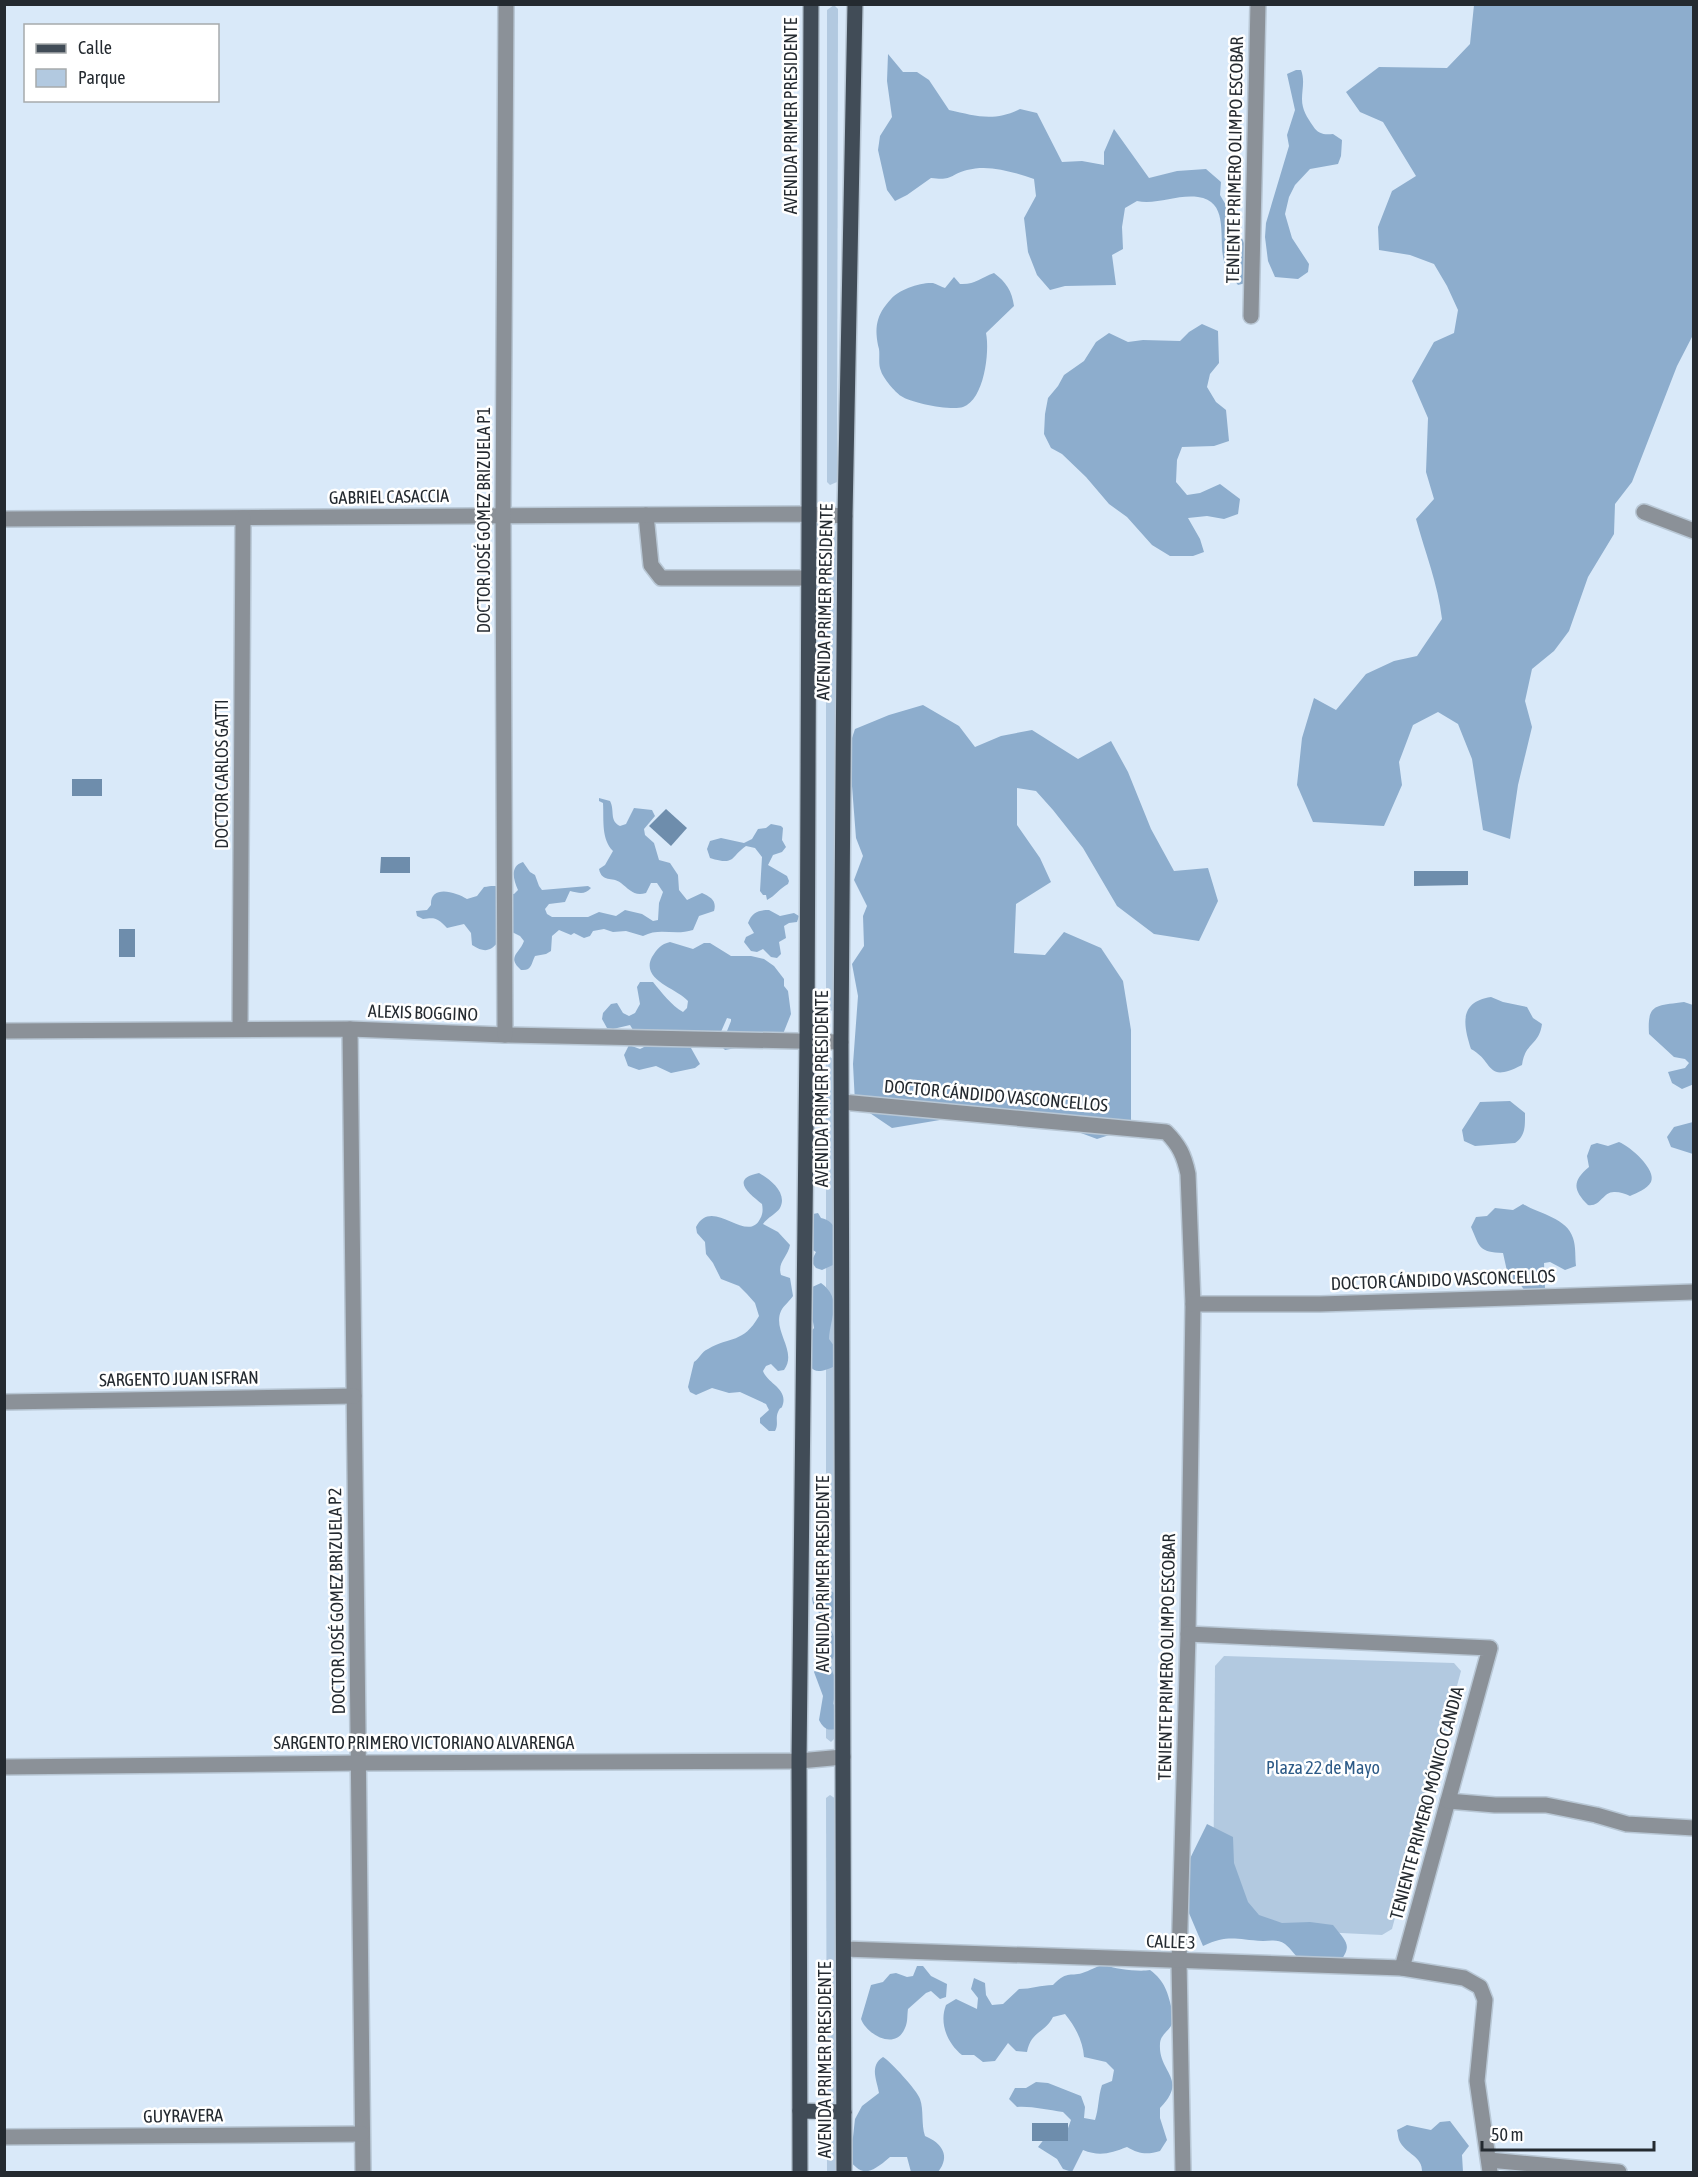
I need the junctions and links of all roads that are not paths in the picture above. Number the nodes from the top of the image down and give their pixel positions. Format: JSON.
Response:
{"nodes":[{"id":1,"x":506,"y":4,"type":"edge"},
{"id":2,"x":811,"y":4,"type":"edge"},
{"id":3,"x":855,"y":4,"type":"edge"},
{"id":4,"x":1258,"y":4,"type":"edge"},
{"id":5,"x":1251,"y":316,"type":"dead end"},
{"id":6,"x":1644,"y":512,"type":"dead end"},
{"id":7,"x":809,"y":514,"type":"junction"},
{"id":8,"x":503,"y":515,"type":"junction"},
{"id":9,"x":646,"y":515,"type":"junction"},
{"id":10,"x":845,"y":516,"type":"junction"},
{"id":11,"x":243,"y":518,"type":"junction"},
{"id":12,"x":4,"y":519,"type":"edge"},
{"id":13,"x":1694,"y":531,"type":"edge"},
{"id":14,"x":809,"y":578,"type":"junction"},
{"id":15,"x":240,"y":1029,"type":"junction"},
{"id":16,"x":350,"y":1029,"type":"junction"},
{"id":17,"x":4,"y":1031,"type":"edge"},
{"id":18,"x":506,"y":1035,"type":"junction"},
{"id":19,"x":807,"y":1041,"type":"junction"},
{"id":20,"x":841,"y":1042,"type":"junction"},
{"id":21,"x":842,"y":1102,"type":"junction"},
{"id":22,"x":1178,"y":1144,"type":"joint"},
{"id":23,"x":1694,"y":1292,"type":"edge"},
{"id":24,"x":1193,"y":1304,"type":"junction"},
{"id":25,"x":354,"y":1396,"type":"junction"},
{"id":26,"x":4,"y":1402,"type":"edge"},
{"id":27,"x":1188,"y":1634,"type":"junction"},
{"id":28,"x":843,"y":1757,"type":"junction"},
{"id":29,"x":799,"y":1761,"type":"junction"},
{"id":30,"x":358,"y":1763,"type":"junction"},
{"id":31,"x":4,"y":1767,"type":"edge"},
{"id":32,"x":1448,"y":1801,"type":"junction"},
{"id":33,"x":1694,"y":1828,"type":"edge"},
{"id":34,"x":844,"y":1949,"type":"junction"},
{"id":35,"x":1179,"y":1962,"type":"junction"},
{"id":36,"x":1402,"y":1968,"type":"junction"},
{"id":37,"x":800,"y":2110,"type":"junction"},
{"id":38,"x":844,"y":2112,"type":"junction"},
{"id":39,"x":362,"y":2134,"type":"junction"},
{"id":40,"x":4,"y":2137,"type":"edge"},
{"id":41,"x":1490,"y":2166,"type":"edge"},
{"id":42,"x":363,"y":2172,"type":"edge"},
{"id":43,"x":800,"y":2172,"type":"edge"},
{"id":44,"x":844,"y":2172,"type":"edge"},
{"id":45,"x":1183,"y":2172,"type":"edge"},
{"id":46,"x":1619,"y":2172,"type":"edge"}],
"edges":[{"from":1,"to":8,"type":"street","name":"DOCTOR JOSÉ GOMEZ BRIZUELA P1"},
{"from":2,"to":7,"type":"main road","name":"AVENIDA PRIMER PRESIDENTE"},
{"from":3,"to":10,"type":"main road","name":"AVENIDA PRIMER PRESIDENTE"},
{"from":4,"to":5,"type":"street","name":"TENIENTE PRIMERO OLIMPO ESCOBAR"},
{"from":6,"to":13,"type":"street"},
{"from":7,"to":9,"type":"street","name":"GABRIEL CASACCIA"},
{"from":7,"to":10,"type":"street","name":"GABRIEL CASACCIA"},
{"from":7,"to":14,"type":"main road","name":"AVENIDA PRIMER PRESIDENTE"},
{"from":8,"to":9,"type":"street","name":"GABRIEL CASACCIA"},
{"from":8,"to":11,"type":"street","name":"GABRIEL CASACCIA"},
{"from":8,"to":18,"type":"street","name":"DOCTOR JOSÉ GOMEZ BRIZUELA P1"},
{"from":9,"to":14,"type":"street"},
{"from":10,"to":20,"type":"main road","name":"AVENIDA PRIMER PRESIDENTE"},
{"from":11,"to":12,"type":"street","name":"GABRIEL CASACCIA"},
{"from":11,"to":15,"type":"street","name":"DOCTOR CARLOS GATTI"},
{"from":14,"to":19,"type":"main road","name":"AVENIDA PRIMER PRESIDENTE"},
{"from":15,"to":16,"type":"street","name":"ALEXIS BOGGINO"},
{"from":15,"to":17,"type":"street","name":"ALEXIS BOGGINO"},
{"from":16,"to":18,"type":"street","name":"ALEXIS BOGGINO"},
{"from":16,"to":25,"type":"street","name":"DOCTOR JOSÉ GOMEZ BRIZUELA P2"},
{"from":18,"to":19,"type":"street","name":"ALEXIS BOGGINO"},
{"from":19,"to":20,"type":"street","name":"ALEXIS BOGGINO"},
{"from":19,"to":29,"type":"main road","name":"AVENIDA PRIMER PRESIDENTE"},
{"from":20,"to":21,"type":"main road","name":"AVENIDA PRIMER PRESIDENTE"},
{"from":21,"to":22,"type":"street","name":"DOCTOR CÁNDIDO VASCONCELLOS"},
{"from":21,"to":28,"type":"main road","name":"AVENIDA PRIMER PRESIDENTE"},
{"from":22,"to":24,"type":"street","name":"TENIENTE PRIMERO OLIMPO ESCOBAR"},
{"from":23,"to":24,"type":"street","name":"DOCTOR CÁNDIDO VASCONCELLOS"},
{"from":24,"to":27,"type":"street","name":"TENIENTE PRIMERO OLIMPO ESCOBAR"},
{"from":25,"to":26,"type":"street","name":"SARGENTO JUAN ISFRAN"},
{"from":25,"to":30,"type":"street","name":"DOCTOR JOSÉ GOMEZ BRIZUELA P2"},
{"from":27,"to":32,"type":"street","name":"TENIENTE PRIMERO MÓNICO CANDIA"},
{"from":27,"to":35,"type":"street","name":"TENIENTE PRIMERO OLIMPO ESCOBAR"},
{"from":28,"to":29,"type":"street","name":"SARGENTO PRIMERO VICTORIANO ALVARENGA"},
{"from":28,"to":34,"type":"main road","name":"AVENIDA PRIMER PRESIDENTE"},
{"from":29,"to":30,"type":"street","name":"SARGENTO PRIMERO VICTORIANO ALVARENGA"},
{"from":29,"to":37,"type":"main road","name":"AVENIDA PRIMER PRESIDENTE"},
{"from":30,"to":31,"type":"street","name":"SARGENTO PRIMERO VICTORIANO ALVARENGA"},
{"from":30,"to":39,"type":"street","name":"DOCTOR JOSÉ GOMEZ BRIZUELA P2"},
{"from":32,"to":33,"type":"street"},
{"from":32,"to":36,"type":"street","name":"TENIENTE PRIMERO MÓNICO CANDIA"},
{"from":34,"to":35,"type":"street","name":"CALLE 3"},
{"from":34,"to":38,"type":"main road","name":"AVENIDA PRIMER PRESIDENTE"},
{"from":35,"to":36,"type":"street","name":"CALLE 3"},
{"from":35,"to":45,"type":"street","name":"TENIENTE PRIMERO OLIMPO ESCOBAR"},
{"from":36,"to":41,"type":"street","name":"CALLE 3"},
{"from":37,"to":38,"type":"main road"},
{"from":37,"to":43,"type":"main road","name":"AVENIDA PRIMER PRESIDENTE"},
{"from":38,"to":44,"type":"main road","name":"AVENIDA PRIMER PRESIDENTE"},
{"from":39,"to":40,"type":"street","name":"GUYRAVERA"},
{"from":39,"to":42,"type":"street","name":"DOCTOR JOSÉ GOMEZ BRIZUELA P2"},
{"from":41,"to":46,"type":"street"}]}
